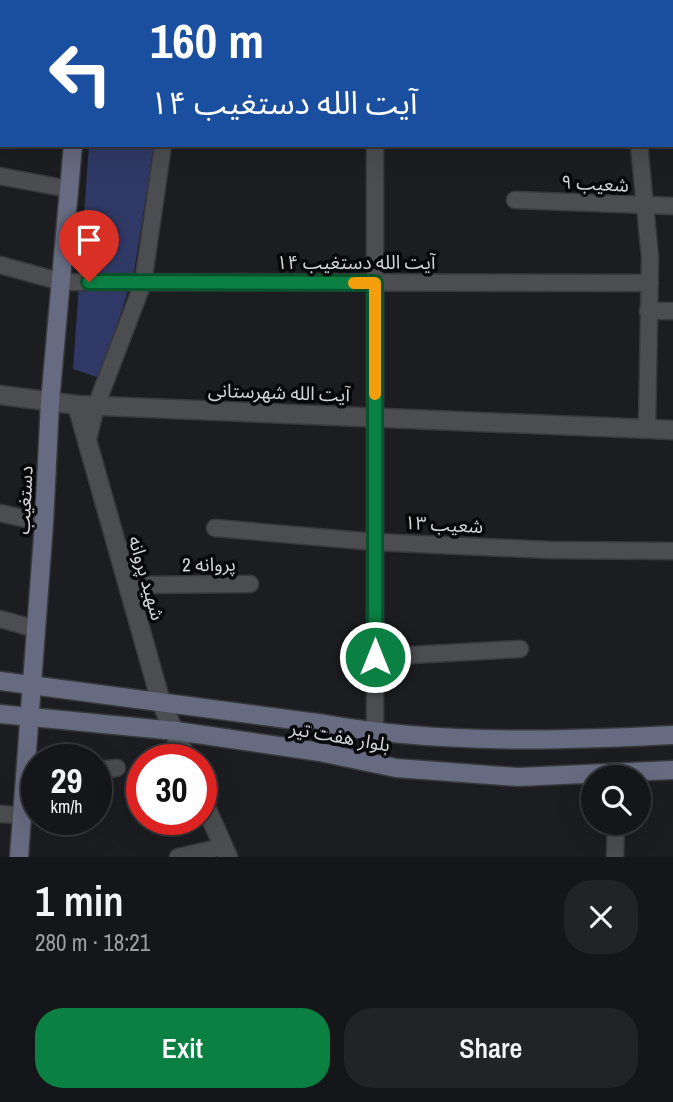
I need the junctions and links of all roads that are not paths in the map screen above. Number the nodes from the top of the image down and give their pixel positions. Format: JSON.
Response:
{"nodes":[{"id":1,"x":73,"y":147,"type":"edge"},
{"id":2,"x":163,"y":147,"type":"edge"},
{"id":3,"x":375,"y":147,"type":"edge"},
{"id":4,"x":639,"y":147,"type":"edge"},
{"id":5,"x":0,"y":176,"type":"edge"},
{"id":6,"x":69,"y":189,"type":"junction"},
{"id":7,"x":515,"y":201,"type":"dead end"},
{"id":8,"x":646,"y":206,"type":"junction"},
{"id":9,"x":673,"y":206,"type":"edge"},
{"id":10,"x":0,"y":265,"type":"edge"},
{"id":11,"x":62,"y":282,"type":"junction"},
{"id":12,"x":143,"y":283,"type":"junction"},
{"id":13,"x":375,"y":283,"type":"junction"},
{"id":14,"x":650,"y":283,"type":"junction"},
{"id":15,"x":648,"y":311,"type":"junction"},
{"id":16,"x":673,"y":311,"type":"edge"},
{"id":17,"x":0,"y":395,"type":"edge"},
{"id":18,"x":50,"y":402,"type":"junction"},
{"id":19,"x":77,"y":405,"type":"junction"},
{"id":20,"x":96,"y":406,"type":"junction"},
{"id":21,"x":375,"y":417,"type":"junction"},
{"id":22,"x":647,"y":429,"type":"junction"},
{"id":23,"x":673,"y":430,"type":"edge"},
{"id":24,"x":88,"y":444,"type":"junction"},
{"id":25,"x":0,"y":513,"type":"edge"},
{"id":26,"x":44,"y":523,"type":"junction"},
{"id":27,"x":215,"y":528,"type":"dead end"},
{"id":28,"x":375,"y":542,"type":"junction"},
{"id":29,"x":673,"y":551,"type":"edge"},
{"id":30,"x":250,"y":584,"type":"dead end"},
{"id":31,"x":128,"y":585,"type":"junction"},
{"id":32,"x":0,"y":619,"type":"edge"},
{"id":33,"x":36,"y":629,"type":"junction"},
{"id":34,"x":520,"y":649,"type":"dead end"},
{"id":35,"x":375,"y":657,"type":"junction"},
{"id":36,"x":0,"y":681,"type":"edge"},
{"id":37,"x":32,"y":684,"type":"junction"},
{"id":38,"x":161,"y":702,"type":"junction"},
{"id":39,"x":0,"y":714,"type":"edge"},
{"id":40,"x":30,"y":717,"type":"junction"},
{"id":41,"x":325,"y":724,"type":"junction"},
{"id":42,"x":176,"y":731,"type":"junction"},
{"id":43,"x":374,"y":733,"type":"junction"},
{"id":44,"x":673,"y":735,"type":"edge"},
{"id":45,"x":30,"y":744,"type":"edge"},
{"id":46,"x":181,"y":744,"type":"edge"},
{"id":47,"x":320,"y":752,"type":"junction"},
{"id":48,"x":112,"y":768,"type":"edge"},
{"id":49,"x":117,"y":768,"type":"dead end"},
{"id":50,"x":673,"y":770,"type":"edge"},
{"id":51,"x":651,"y":772,"type":"edge"},
{"id":52,"x":581,"y":775,"type":"edge"},
{"id":53,"x":0,"y":814,"type":"edge"},
{"id":54,"x":21,"y":815,"type":"edge"},
{"id":55,"x":21,"y":829,"type":"edge"},
{"id":56,"x":217,"y":833,"type":"edge"},
{"id":57,"x":616,"y":835,"type":"edge"},
{"id":58,"x":225,"y":852,"type":"edge"},
{"id":59,"x":19,"y":857,"type":"edge"},
{"id":60,"x":178,"y":857,"type":"edge"},
{"id":61,"x":615,"y":857,"type":"edge"}],
"edges":[{"from":1,"to":6,"type":"main road","name":"دستغیب"},
{"from":2,"to":12,"type":"street"},
{"from":3,"to":13,"type":"street"},
{"from":4,"to":8,"type":"street"},
{"from":5,"to":6,"type":"street"},
{"from":6,"to":11,"type":"main road","name":"دستغیب"},
{"from":7,"to":8,"type":"street","name":"شعیب ۹"},
{"from":8,"to":9,"type":"street","name":"شعیب ۹"},
{"from":8,"to":14,"type":"street"},
{"from":10,"to":11,"type":"street","name":"آیت الله دستغیب ۱۴"},
{"from":11,"to":12,"type":"street","name":"آیت الله دستغیب ۱۴"},
{"from":11,"to":18,"type":"main road","name":"دستغیب"},
{"from":12,"to":13,"type":"street","name":"آیت الله دستغیب ۱۴"},
{"from":12,"to":20,"type":"street"},
{"from":13,"to":14,"type":"street","name":"آیت الله دستغیب ۱۴"},
{"from":13,"to":21,"type":"street"},
{"from":14,"to":15,"type":"street"},
{"from":15,"to":16,"type":"street"},
{"from":15,"to":22,"type":"street"},
{"from":17,"to":18,"type":"street","name":"آیت الله شهرستانی"},
{"from":18,"to":19,"type":"street","name":"آیت الله شهرستانی"},
{"from":18,"to":26,"type":"main road","name":"دستغیب"},
{"from":19,"to":20,"type":"street","name":"آیت الله شهرستانی"},
{"from":19,"to":24,"type":"street","name":"شهید پروانه"},
{"from":20,"to":21,"type":"street","name":"آیت الله شهرستانی"},
{"from":20,"to":24,"type":"street"},
{"from":21,"to":22,"type":"street","name":"آیت الله شهرستانی"},
{"from":21,"to":28,"type":"street"},
{"from":22,"to":23,"type":"street","name":"آیت الله شهرستانی"},
{"from":24,"to":31,"type":"street","name":"شهید پروانه"},
{"from":25,"to":26,"type":"street"},
{"from":26,"to":33,"type":"main road","name":"دستغیب"},
{"from":27,"to":28,"type":"street","name":"شعیب ۱۳"},
{"from":28,"to":29,"type":"street","name":"شعیب ۱۳"},
{"from":28,"to":35,"type":"street"},
{"from":30,"to":31,"type":"street","name":"پروانه 2"},
{"from":31,"to":38,"type":"street","name":"شهید پروانه"},
{"from":32,"to":33,"type":"street"},
{"from":33,"to":37,"type":"main road","name":"دستغیب"},
{"from":34,"to":35,"type":"street"},
{"from":35,"to":43,"type":"street"},
{"from":36,"to":37,"type":"main road","name":"بلوار هفت تیر"},
{"from":37,"to":38,"type":"main road","name":"بلوار هفت تیر"},
{"from":37,"to":40,"type":"main road","name":"دستغیب"},
{"from":38,"to":41,"type":"main road","name":"بلوار هفت تیر"},
{"from":38,"to":42,"type":"street","name":"شهید پروانه"},
{"from":39,"to":40,"type":"main road","name":"بلوار هفت تیر"},
{"from":40,"to":42,"type":"main road","name":"بلوار هفت تیر"},
{"from":40,"to":45,"type":"main road","name":"دستغیب"},
{"from":41,"to":43,"type":"main road","name":"بلوار هفت تیر"},
{"from":41,"to":47,"type":"main road"},
{"from":42,"to":46,"type":"street","name":"شهید پروانه"},
{"from":42,"to":47,"type":"main road","name":"بلوار هفت تیر"},
{"from":43,"to":44,"type":"main road","name":"بلوار هفت تیر"},
{"from":47,"to":52,"type":"main road","name":"بلوار هفت تیر"},
{"from":48,"to":49,"type":"street"},
{"from":50,"to":51,"type":"main road","name":"بلوار هفت تیر"},
{"from":53,"to":54,"type":"street"},
{"from":55,"to":59,"type":"main road","name":"دستغیب"},
{"from":56,"to":58,"type":"street"},
{"from":57,"to":61,"type":"street"},
{"from":58,"to":60,"type":"street"}]}
